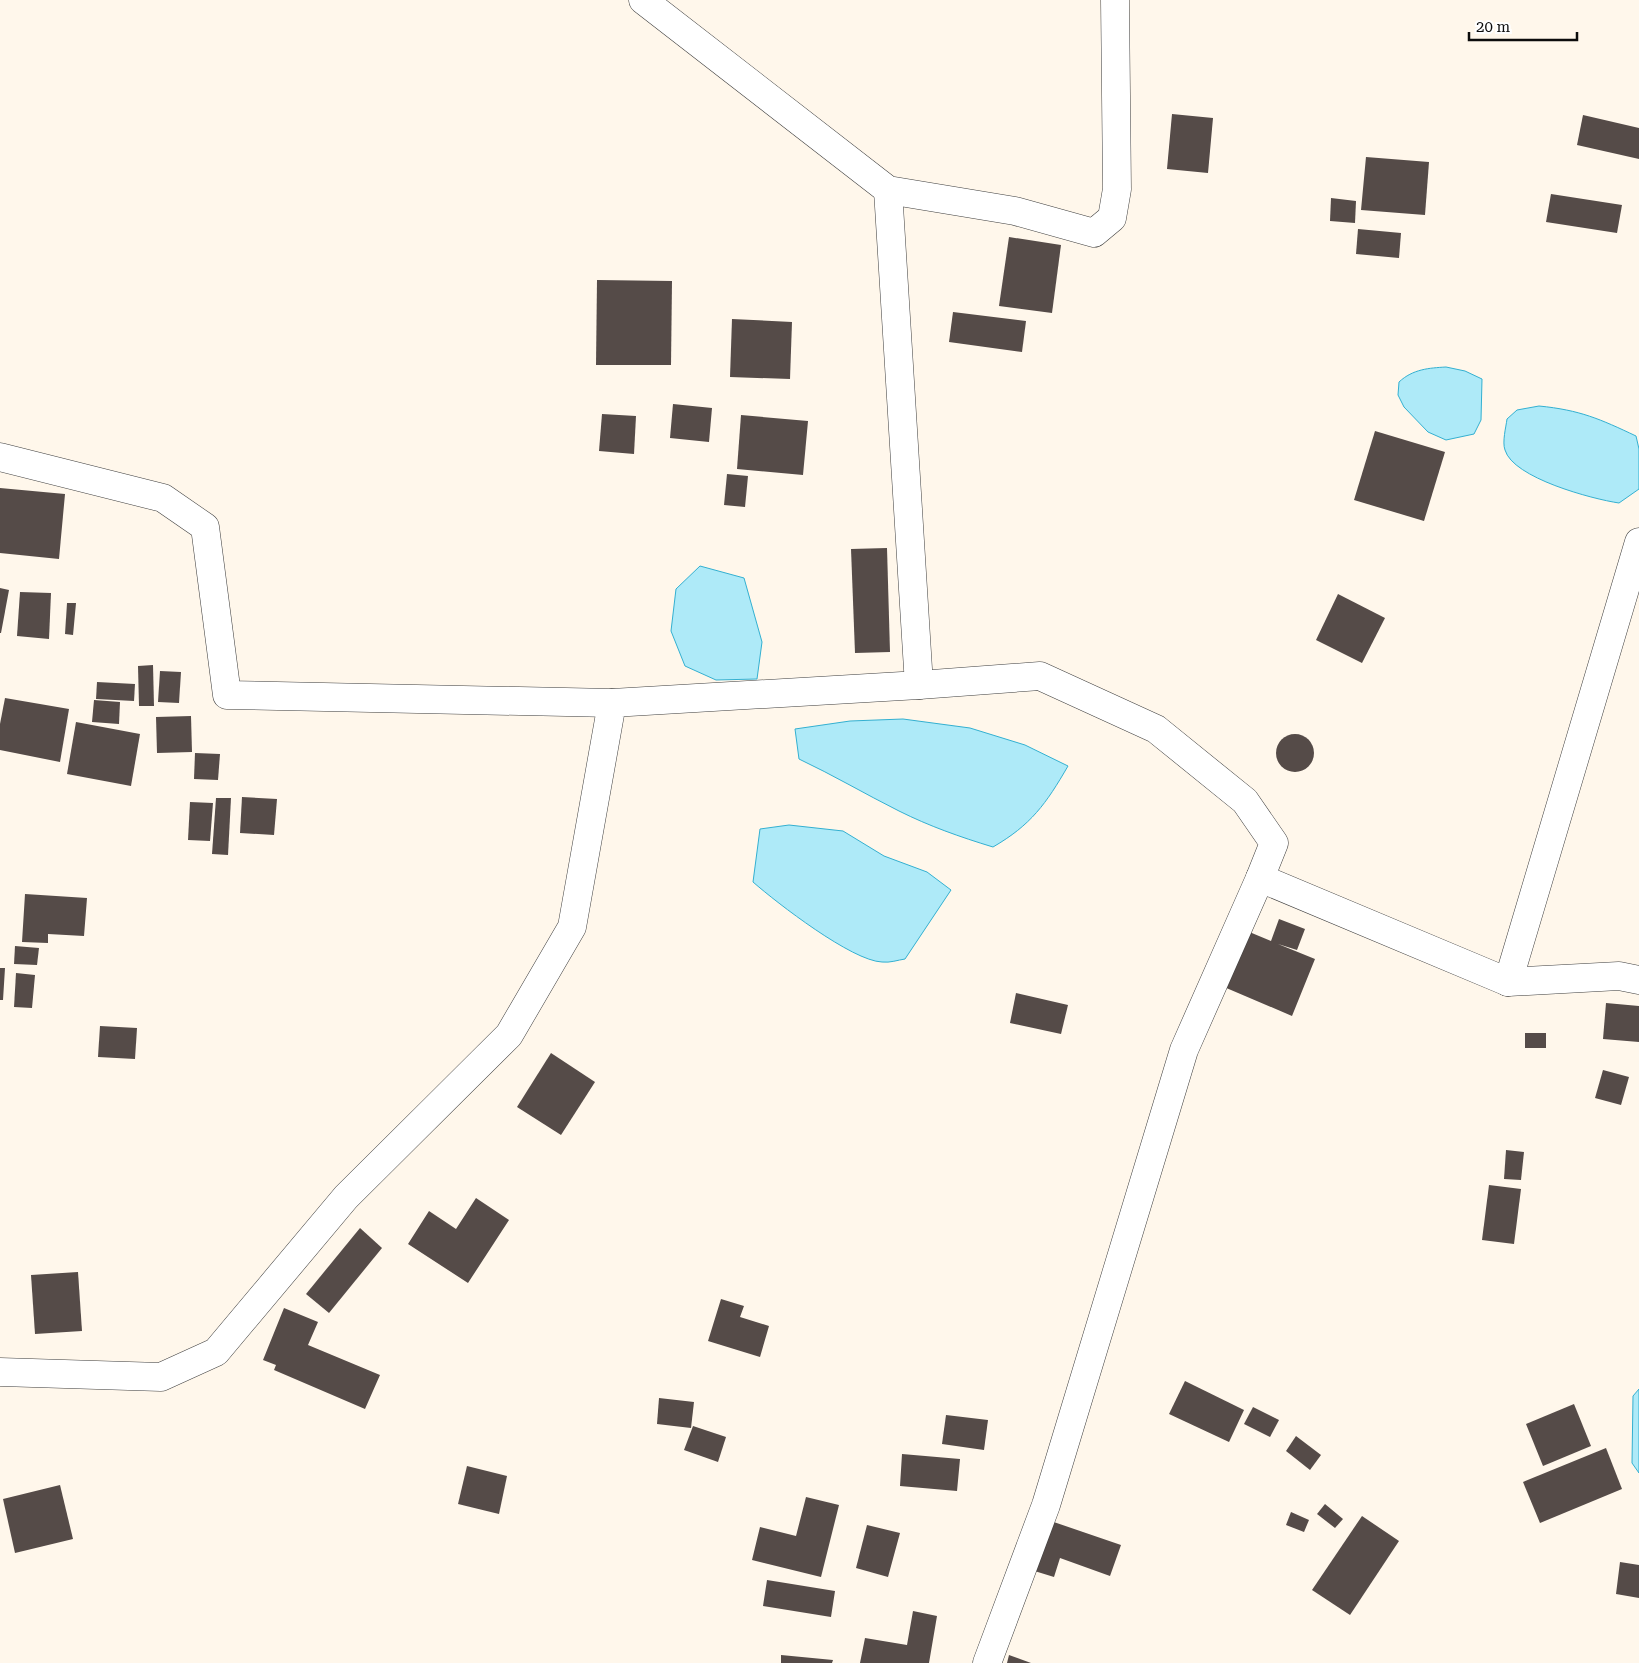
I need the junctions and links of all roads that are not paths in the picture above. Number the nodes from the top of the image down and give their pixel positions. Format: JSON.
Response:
{"nodes":[{"id":1,"x":643,"y":0,"type":"edge"},
{"id":2,"x":1115,"y":0,"type":"edge"},
{"id":3,"x":888,"y":190,"type":"junction"},
{"id":4,"x":0,"y":457,"type":"edge"},
{"id":5,"x":1639,"y":542,"type":"edge"},
{"id":6,"x":919,"y":685,"type":"junction"},
{"id":7,"x":612,"y":703,"type":"junction"},
{"id":8,"x":1260,"y":878,"type":"junction"},
{"id":9,"x":1639,"y":980,"type":"edge"},
{"id":10,"x":1508,"y":982,"type":"junction"},
{"id":11,"x":0,"y":1372,"type":"edge"},
{"id":12,"x":987,"y":1663,"type":"edge"}],
"edges":[{"from":1,"to":3,"type":"street"},
{"from":2,"to":3,"type":"street"},
{"from":3,"to":6,"type":"street"},
{"from":4,"to":7,"type":"street"},
{"from":5,"to":10,"type":"street"},
{"from":6,"to":7,"type":"street"},
{"from":6,"to":8,"type":"street"},
{"from":7,"to":11,"type":"street"},
{"from":8,"to":10,"type":"street"},
{"from":8,"to":12,"type":"street"},
{"from":9,"to":10,"type":"street"}]}
